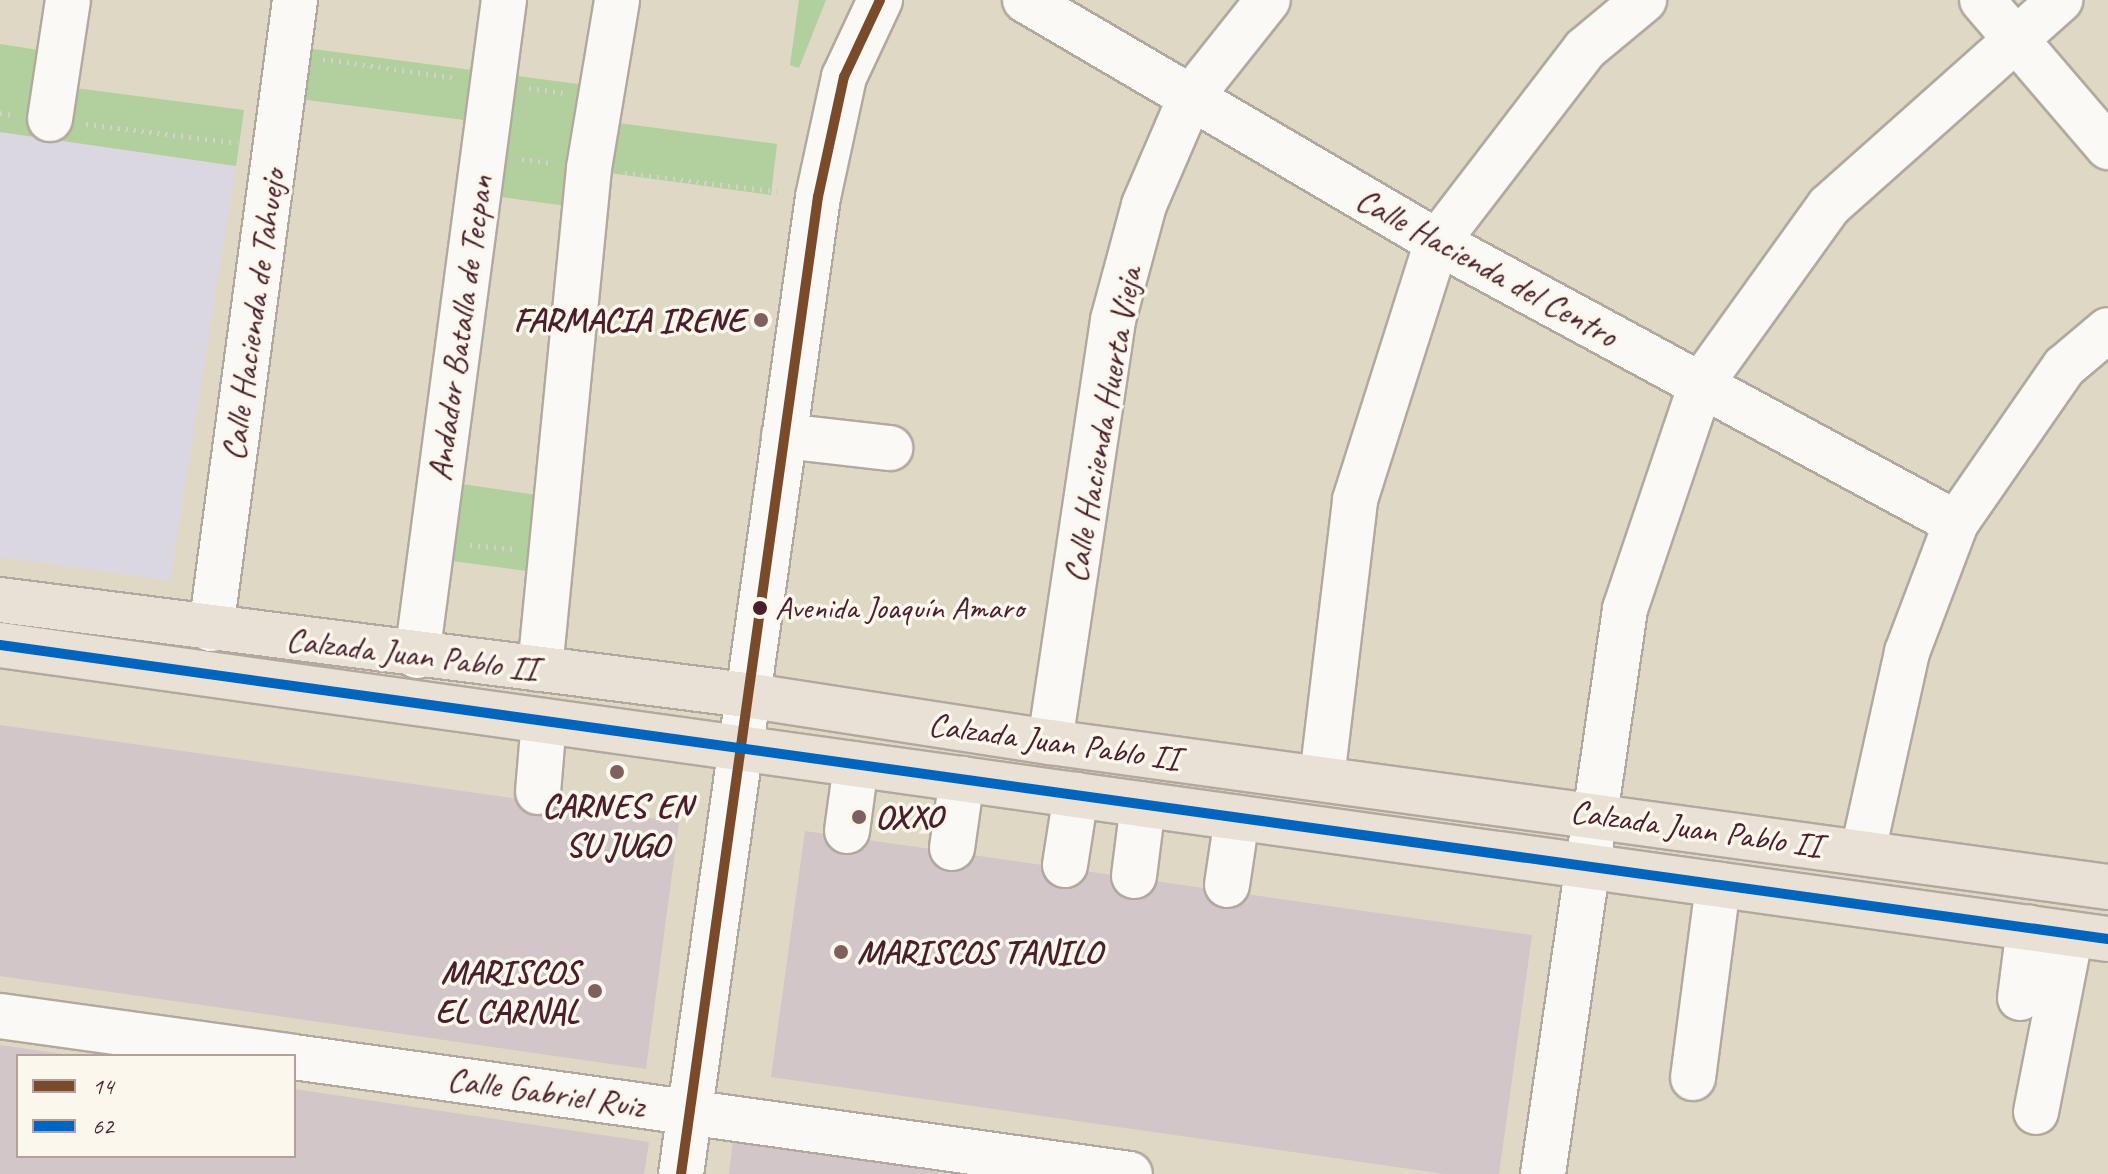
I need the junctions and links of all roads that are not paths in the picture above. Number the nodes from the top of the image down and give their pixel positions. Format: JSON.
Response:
{"nodes":[{"id":1,"x":68,"y":0,"type":"edge"},
{"id":2,"x":295,"y":0,"type":"edge"},
{"id":3,"x":504,"y":0,"type":"edge"},
{"id":4,"x":617,"y":0,"type":"edge"},
{"id":5,"x":880,"y":0,"type":"edge"},
{"id":6,"x":1025,"y":0,"type":"edge"},
{"id":7,"x":1268,"y":0,"type":"edge"},
{"id":8,"x":1644,"y":0,"type":"edge"},
{"id":9,"x":1982,"y":0,"type":"edge"},
{"id":10,"x":2060,"y":0,"type":"edge"},
{"id":11,"x":2015,"y":38,"type":"junction"},
{"id":12,"x":1190,"y":98,"type":"junction"},
{"id":13,"x":50,"y":119,"type":"road end"},
{"id":14,"x":2108,"y":147,"type":"edge"},
{"id":15,"x":1437,"y":242,"type":"junction"},
{"id":16,"x":2108,"y":330,"type":"edge"},
{"id":17,"x":1701,"y":384,"type":"junction"},
{"id":18,"x":784,"y":436,"type":"junction"},
{"id":19,"x":890,"y":448,"type":"dead end"},
{"id":20,"x":1956,"y":523,"type":"junction"},
{"id":21,"x":0,"y":600,"type":"edge"},
{"id":22,"x":211,"y":629,"type":"junction"},
{"id":23,"x":0,"y":645,"type":"edge"},
{"id":24,"x":417,"y":656,"type":"junction"},
{"id":25,"x":540,"y":669,"type":"junction"},
{"id":26,"x":746,"y":695,"type":"junction"},
{"id":27,"x":544,"y":721,"type":"junction"},
{"id":28,"x":1050,"y":742,"type":"junction"},
{"id":29,"x":739,"y":748,"type":"junction"},
{"id":30,"x":856,"y":765,"type":"junction"},
{"id":31,"x":1322,"y":778,"type":"junction"},
{"id":32,"x":962,"y":779,"type":"junction"},
{"id":33,"x":538,"y":792,"type":"dead end"},
{"id":34,"x":1076,"y":795,"type":"junction"},
{"id":35,"x":1143,"y":805,"type":"junction"},
{"id":36,"x":1596,"y":813,"type":"junction"},
{"id":37,"x":1237,"y":818,"type":"junction"},
{"id":38,"x":847,"y":831,"type":"dead end"},
{"id":39,"x":952,"y":848,"type":"dead end"},
{"id":40,"x":1863,"y":851,"type":"junction"},
{"id":41,"x":1065,"y":865,"type":"dead end"},
{"id":42,"x":1586,"y":867,"type":"junction"},
{"id":43,"x":1134,"y":876,"type":"dead end"},
{"id":44,"x":1227,"y":885,"type":"dead end"},
{"id":45,"x":1718,"y":885,"type":"junction"},
{"id":46,"x":2108,"y":887,"type":"edge"},
{"id":47,"x":2069,"y":933,"type":"edge"},
{"id":48,"x":2020,"y":998,"type":"dead end"},
{"id":49,"x":0,"y":1016,"type":"edge"},
{"id":50,"x":274,"y":1054,"type":"edge"},
{"id":51,"x":296,"y":1057,"type":"edge"},
{"id":52,"x":1693,"y":1078,"type":"dead end"},
{"id":53,"x":689,"y":1112,"type":"junction"},
{"id":54,"x":2036,"y":1112,"type":"dead end"},
{"id":55,"x":681,"y":1174,"type":"edge"},
{"id":56,"x":1130,"y":1174,"type":"edge"},
{"id":57,"x":1543,"y":1174,"type":"edge"}],
"edges":[{"from":1,"to":13,"type":"street"},
{"from":2,"to":22,"type":"street","name":"Calle Hacienda de Tahuejo"},
{"from":3,"to":24,"type":"street","name":"Andador Batalla de Tecpan"},
{"from":4,"to":25,"type":"street"},
{"from":5,"to":18,"type":"street"},
{"from":6,"to":12,"type":"street","name":"Calle Hacienda del Centro"},
{"from":7,"to":12,"type":"street","name":"Calle Hacienda Huerta Vieja"},
{"from":8,"to":15,"type":"street"},
{"from":9,"to":11,"type":"street"},
{"from":10,"to":11,"type":"street"},
{"from":11,"to":14,"type":"street"},
{"from":11,"to":17,"type":"street"},
{"from":12,"to":15,"type":"street","name":"Calle Hacienda del Centro"},
{"from":12,"to":28,"type":"street","name":"Calle Hacienda Huerta Vieja"},
{"from":15,"to":17,"type":"street","name":"Calle Hacienda del Centro"},
{"from":15,"to":31,"type":"street"},
{"from":16,"to":20,"type":"street"},
{"from":17,"to":20,"type":"street","name":"Calle Hacienda del Centro"},
{"from":17,"to":36,"type":"street"},
{"from":18,"to":19,"type":"street"},
{"from":18,"to":26,"type":"street"},
{"from":20,"to":40,"type":"street"},
{"from":21,"to":22,"type":"main road","name":"Calzada Juan Pablo II"},
{"from":22,"to":24,"type":"main road","name":"Calzada Juan Pablo II"},
{"from":23,"to":27,"type":"main road","name":"Calzada Juan Pablo II"},
{"from":24,"to":25,"type":"main road","name":"Calzada Juan Pablo II"},
{"from":25,"to":26,"type":"main road","name":"Calzada Juan Pablo II"},
{"from":26,"to":28,"type":"main road","name":"Calzada Juan Pablo II"},
{"from":26,"to":29,"type":"street"},
{"from":27,"to":29,"type":"main road","name":"Calzada Juan Pablo II"},
{"from":27,"to":33,"type":"street"},
{"from":28,"to":31,"type":"main road","name":"Calzada Juan Pablo II"},
{"from":29,"to":30,"type":"main road","name":"Calzada Juan Pablo II"},
{"from":29,"to":53,"type":"street"},
{"from":30,"to":32,"type":"main road","name":"Calzada Juan Pablo II"},
{"from":30,"to":38,"type":"street"},
{"from":31,"to":36,"type":"main road","name":"Calzada Juan Pablo II"},
{"from":32,"to":34,"type":"main road","name":"Calzada Juan Pablo II"},
{"from":32,"to":39,"type":"street"},
{"from":34,"to":35,"type":"main road","name":"Calzada Juan Pablo II"},
{"from":34,"to":41,"type":"street"},
{"from":35,"to":37,"type":"main road","name":"Calzada Juan Pablo II"},
{"from":35,"to":43,"type":"street"},
{"from":36,"to":40,"type":"main road","name":"Calzada Juan Pablo II"},
{"from":36,"to":42,"type":"street"},
{"from":37,"to":42,"type":"main road","name":"Calzada Juan Pablo II"},
{"from":37,"to":44,"type":"street"},
{"from":40,"to":46,"type":"main road","name":"Calzada Juan Pablo II"},
{"from":42,"to":45,"type":"main road","name":"Calzada Juan Pablo II"},
{"from":42,"to":57,"type":"street"},
{"from":45,"to":47,"type":"main road","name":"Calzada Juan Pablo II"},
{"from":45,"to":52,"type":"street"},
{"from":47,"to":48,"type":"street"},
{"from":47,"to":54,"type":"street"},
{"from":49,"to":50,"type":"street"},
{"from":51,"to":53,"type":"street","name":"Calle Gabriel Ruiz"},
{"from":53,"to":55,"type":"street"},
{"from":53,"to":56,"type":"street","name":"Calle Gabriel Ruiz"}]}
